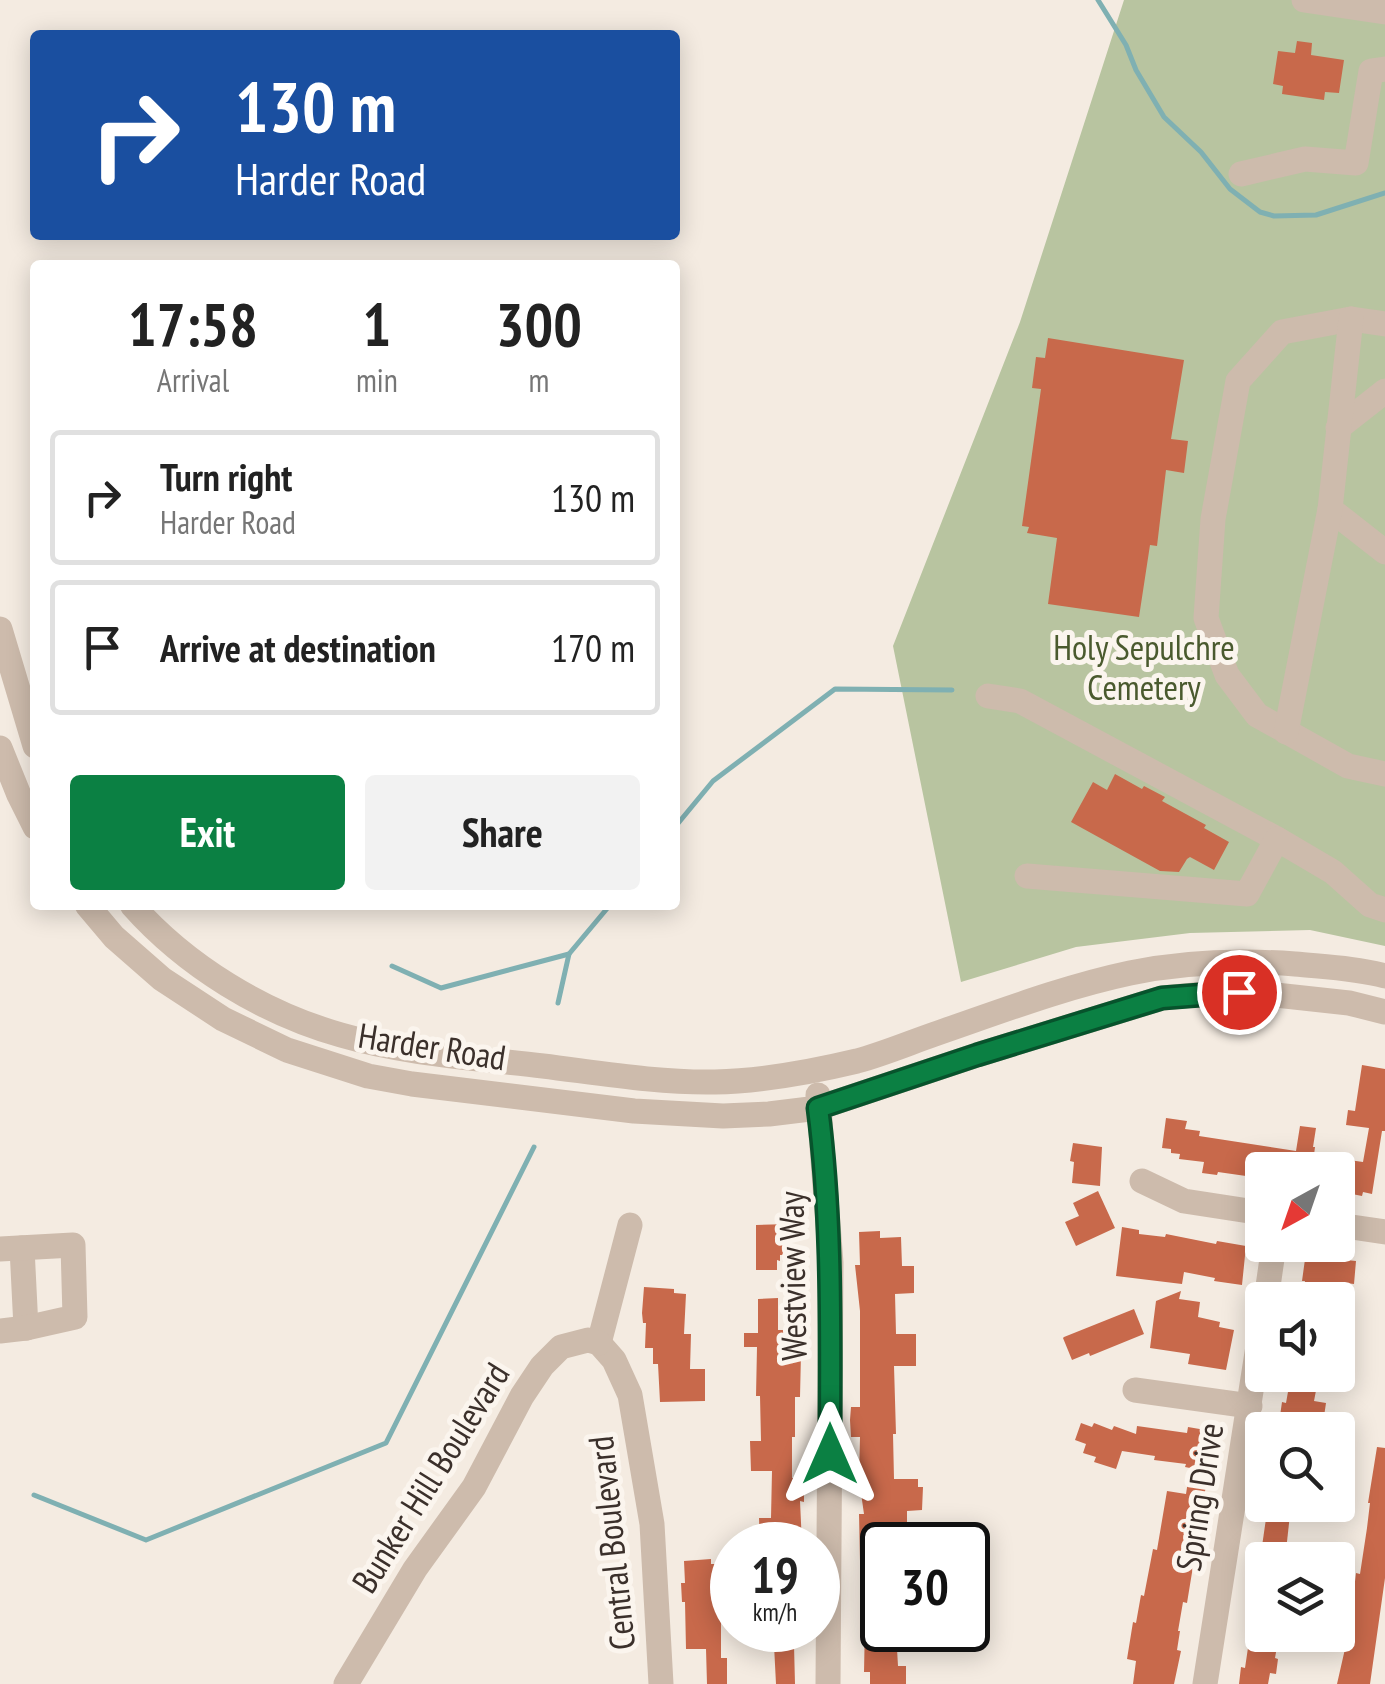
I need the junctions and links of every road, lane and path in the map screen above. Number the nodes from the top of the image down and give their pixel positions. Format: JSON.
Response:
{"nodes":[{"id":1,"x":1304,"y":0,"type":"edge"},
{"id":2,"x":1385,"y":12,"type":"edge"},
{"id":3,"x":1385,"y":68,"type":"edge"},
{"id":4,"x":1242,"y":174,"type":"dead end"},
{"id":5,"x":1351,"y":320,"type":"junction"},
{"id":6,"x":1385,"y":324,"type":"edge"},
{"id":7,"x":1385,"y":392,"type":"edge"},
{"id":8,"x":1338,"y":428,"type":"junction"},
{"id":9,"x":1330,"y":509,"type":"junction"},
{"id":10,"x":1385,"y":552,"type":"edge"},
{"id":11,"x":0,"y":628,"type":"edge"},
{"id":12,"x":988,"y":696,"type":"dead end"},
{"id":13,"x":30,"y":729,"type":"edge"},
{"id":14,"x":1286,"y":732,"type":"junction"},
{"id":15,"x":0,"y":748,"type":"edge"},
{"id":16,"x":1385,"y":774,"type":"edge"},
{"id":17,"x":30,"y":818,"type":"edge"},
{"id":18,"x":1277,"y":839,"type":"junction"},
{"id":19,"x":1026,"y":876,"type":"dead end"},
{"id":20,"x":91,"y":910,"type":"edge"},
{"id":21,"x":137,"y":910,"type":"edge"},
{"id":22,"x":1385,"y":910,"type":"edge"},
{"id":23,"x":1385,"y":976,"type":"edge"},
{"id":24,"x":1385,"y":1012,"type":"edge"},
{"id":25,"x":817,"y":1070,"type":"junction"},
{"id":26,"x":818,"y":1108,"type":"junction"},
{"id":27,"x":1142,"y":1181,"type":"dead end"},
{"id":28,"x":1245,"y":1210,"type":"edge"},
{"id":29,"x":630,"y":1225,"type":"dead end"},
{"id":30,"x":1355,"y":1228,"type":"edge"},
{"id":31,"x":1385,"y":1232,"type":"edge"},
{"id":32,"x":11,"y":1248,"type":"edge"},
{"id":33,"x":26,"y":1328,"type":"junction"},
{"id":34,"x":0,"y":1331,"type":"edge"},
{"id":35,"x":599,"y":1343,"type":"junction"},
{"id":36,"x":1135,"y":1390,"type":"dead end"},
{"id":37,"x":1252,"y":1392,"type":"edge"},
{"id":38,"x":1250,"y":1406,"type":"junction"},
{"id":39,"x":346,"y":1684,"type":"edge"},
{"id":40,"x":660,"y":1684,"type":"edge"},
{"id":41,"x":828,"y":1684,"type":"edge"},
{"id":42,"x":1206,"y":1684,"type":"edge"}],
"edges":[{"from":1,"to":2,"type":"street"},
{"from":3,"to":4,"type":"street"},
{"from":5,"to":6,"type":"street"},
{"from":5,"to":8,"type":"street"},
{"from":5,"to":14,"type":"street"},
{"from":7,"to":8,"type":"street"},
{"from":8,"to":9,"type":"street"},
{"from":9,"to":10,"type":"street"},
{"from":9,"to":14,"type":"street"},
{"from":11,"to":13,"type":"street"},
{"from":12,"to":18,"type":"street"},
{"from":14,"to":16,"type":"street"},
{"from":15,"to":17,"type":"street"},
{"from":18,"to":19,"type":"street"},
{"from":18,"to":22,"type":"street"},
{"from":20,"to":26,"type":"street","name":"Harder Road"},
{"from":21,"to":25,"type":"street","name":"Harder Road"},
{"from":23,"to":25,"type":"street","name":"Harder Road"},
{"from":24,"to":26,"type":"street","name":"Harder Road"},
{"from":25,"to":26,"type":"street"},
{"from":26,"to":41,"type":"street","name":"Westview Way"},
{"from":27,"to":28,"type":"street"},
{"from":29,"to":35,"type":"street"},
{"from":30,"to":31,"type":"street"},
{"from":32,"to":33,"type":"street"},
{"from":32,"to":33,"type":"street"},
{"from":33,"to":34,"type":"street"},
{"from":35,"to":39,"type":"street","name":"Bunker Hill Boulevard"},
{"from":35,"to":40,"type":"street","name":"Central Boulevard"},
{"from":36,"to":38,"type":"street"},
{"from":37,"to":38,"type":"street","name":"Spring Drive"},
{"from":38,"to":42,"type":"street","name":"Spring Drive"}]}
